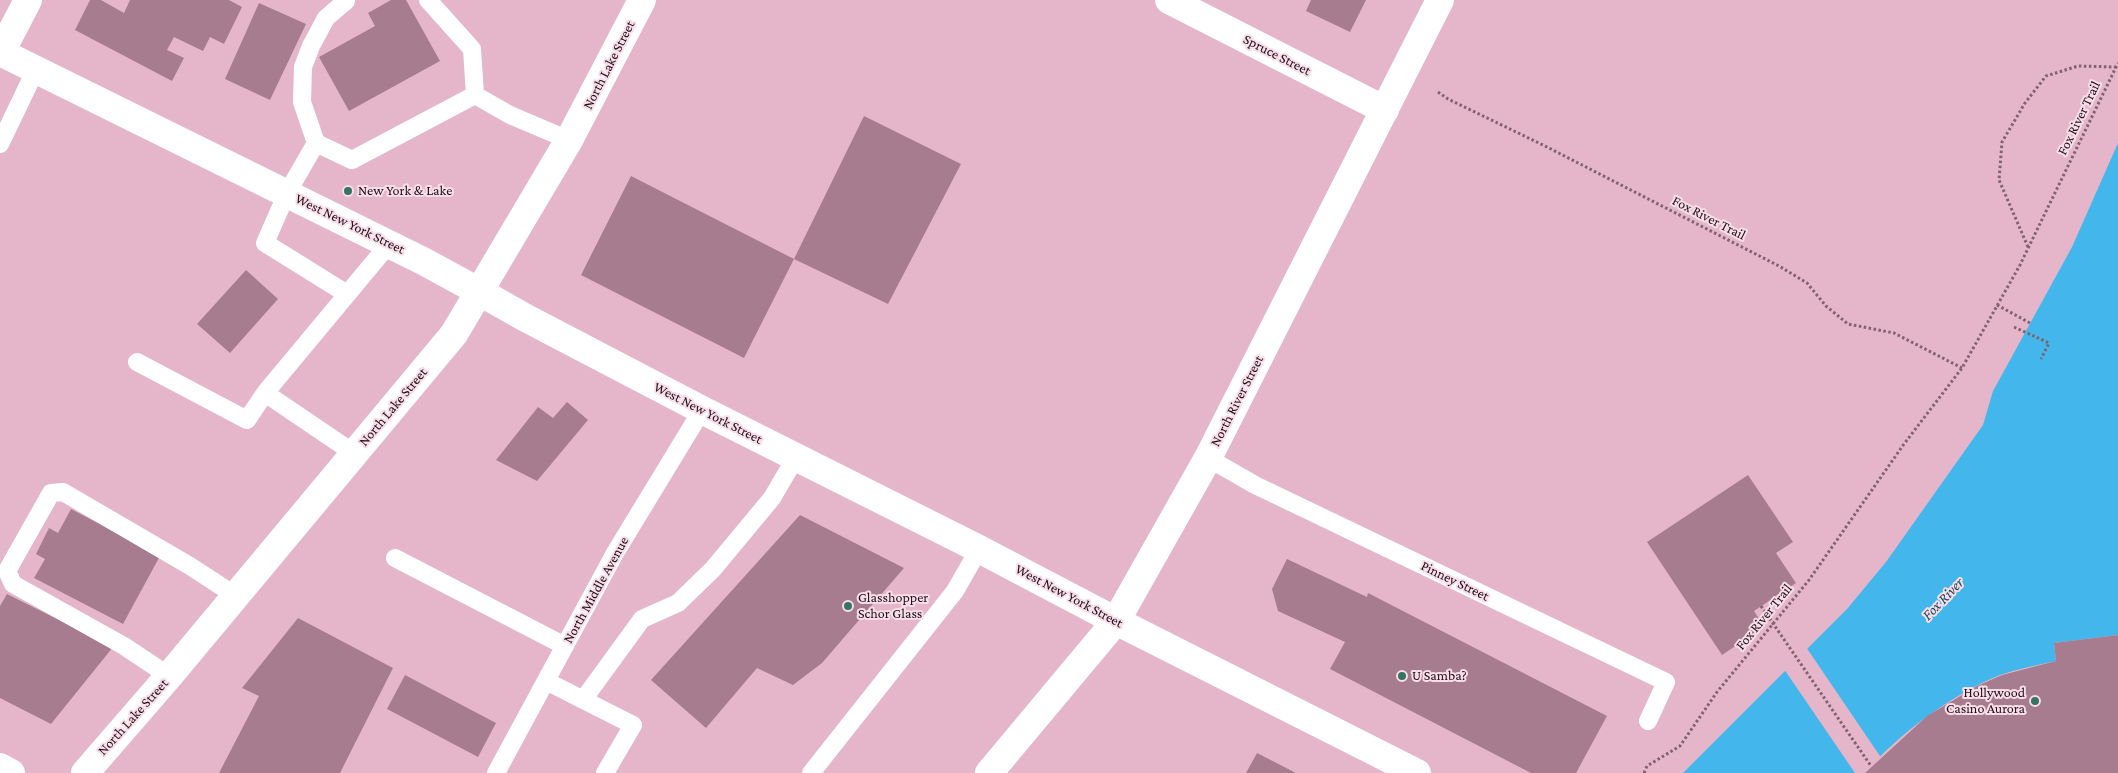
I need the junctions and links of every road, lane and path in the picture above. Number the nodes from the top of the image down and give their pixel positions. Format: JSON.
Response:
{"nodes":[{"id":1,"x":28,"y":0,"type":"edge"},
{"id":2,"x":428,"y":0,"type":"edge"},
{"id":3,"x":642,"y":0,"type":"edge"},
{"id":4,"x":1169,"y":0,"type":"edge"},
{"id":5,"x":1440,"y":0,"type":"edge"},
{"id":6,"x":346,"y":1,"type":"edge"},
{"id":7,"x":1,"y":52,"type":"edge"},
{"id":8,"x":2117,"y":65,"type":"edge"},
{"id":9,"x":36,"y":69,"type":"junction"},
{"id":10,"x":1438,"y":92,"type":"dead end"},
{"id":11,"x":475,"y":95,"type":"junction"},
{"id":12,"x":1385,"y":110,"type":"junction"},
{"id":13,"x":569,"y":140,"type":"junction"},
{"id":14,"x":316,"y":143,"type":"junction"},
{"id":15,"x":0,"y":144,"type":"edge"},
{"id":16,"x":287,"y":194,"type":"junction"},
{"id":17,"x":389,"y":244,"type":"junction"},
{"id":18,"x":2028,"y":247,"type":"junction"},
{"id":19,"x":480,"y":292,"type":"junction"},
{"id":20,"x":347,"y":294,"type":"junction"},
{"id":21,"x":1997,"y":305,"type":"junction"},
{"id":22,"x":2030,"y":323,"type":"dead end"},
{"id":23,"x":2014,"y":327,"type":"dead end"},
{"id":24,"x":2041,"y":359,"type":"dead end"},
{"id":25,"x":137,"y":362,"type":"dead end"},
{"id":26,"x":1962,"y":368,"type":"junction"},
{"id":27,"x":265,"y":393,"type":"junction"},
{"id":28,"x":702,"y":410,"type":"junction"},
{"id":29,"x":355,"y":454,"type":"junction"},
{"id":30,"x":796,"y":457,"type":"junction"},
{"id":31,"x":1208,"y":458,"type":"junction"},
{"id":32,"x":979,"y":549,"type":"junction"},
{"id":33,"x":396,"y":558,"type":"dead end"},
{"id":34,"x":236,"y":596,"type":"junction"},
{"id":35,"x":1760,"y":606,"type":"dead end"},
{"id":36,"x":1116,"y":621,"type":"junction"},
{"id":37,"x":565,"y":646,"type":"junction"},
{"id":38,"x":169,"y":676,"type":"junction"},
{"id":39,"x":546,"y":681,"type":"junction"},
{"id":40,"x":583,"y":700,"type":"junction"},
{"id":41,"x":1648,"y":721,"type":"dead end"},
{"id":42,"x":1871,"y":766,"type":"dead end"},
{"id":43,"x":0,"y":768,"type":"edge"},
{"id":44,"x":11,"y":773,"type":"edge"},
{"id":45,"x":85,"y":773,"type":"edge"},
{"id":46,"x":496,"y":773,"type":"edge"},
{"id":47,"x":605,"y":773,"type":"edge"},
{"id":48,"x":811,"y":773,"type":"edge"},
{"id":49,"x":989,"y":773,"type":"edge"},
{"id":50,"x":1417,"y":773,"type":"edge"},
{"id":51,"x":1644,"y":773,"type":"edge"}],
"edges":[{"from":1,"to":7,"type":"main road"},
{"from":2,"to":11,"type":"lane"},
{"from":3,"to":13,"type":"main road","name":"North Lake Street"},
{"from":4,"to":12,"type":"main road","name":"Spruce Street"},
{"from":5,"to":12,"type":"main road","name":"North River Street"},
{"from":6,"to":14,"type":"lane"},
{"from":7,"to":9,"type":"main road","name":"West New York Street"},
{"from":8,"to":18,"type":"path","name":"Fox River Trail"},
{"from":8,"to":18,"type":"path"},
{"from":9,"to":15,"type":"lane"},
{"from":9,"to":16,"type":"main road","name":"West New York Street"},
{"from":10,"to":26,"type":"path","name":"Fox River Trail"},
{"from":11,"to":13,"type":"lane"},
{"from":11,"to":14,"type":"lane"},
{"from":12,"to":31,"type":"main road","name":"North River Street"},
{"from":13,"to":19,"type":"main road","name":"North Lake Street"},
{"from":14,"to":16,"type":"lane"},
{"from":16,"to":17,"type":"main road","name":"West New York Street"},
{"from":16,"to":20,"type":"lane"},
{"from":17,"to":19,"type":"main road","name":"West New York Street"},
{"from":17,"to":20,"type":"lane"},
{"from":18,"to":21,"type":"path","name":"Fox River Trail"},
{"from":19,"to":28,"type":"main road","name":"West New York Street"},
{"from":19,"to":29,"type":"main road","name":"North Lake Street"},
{"from":20,"to":27,"type":"lane"},
{"from":21,"to":22,"type":"path"},
{"from":21,"to":26,"type":"path","name":"Fox River Trail"},
{"from":23,"to":24,"type":"path"},
{"from":25,"to":27,"type":"lane"},
{"from":26,"to":51,"type":"path","name":"Fox River Trail"},
{"from":27,"to":29,"type":"lane"},
{"from":28,"to":30,"type":"main road","name":"West New York Street"},
{"from":28,"to":37,"type":"lane","name":"North Middle Avenue"},
{"from":29,"to":34,"type":"main road","name":"North Lake Street"},
{"from":30,"to":32,"type":"main road","name":"West New York Street"},
{"from":30,"to":40,"type":"lane"},
{"from":31,"to":36,"type":"main road","name":"North River Street"},
{"from":31,"to":41,"type":"lane","name":"Pinney Street"},
{"from":32,"to":36,"type":"main road","name":"West New York Street"},
{"from":32,"to":48,"type":"lane"},
{"from":33,"to":37,"type":"lane"},
{"from":34,"to":38,"type":"main road","name":"North Lake Street"},
{"from":34,"to":38,"type":"lane"},
{"from":35,"to":42,"type":"path"},
{"from":36,"to":49,"type":"main road","name":"North River Street"},
{"from":36,"to":50,"type":"main road","name":"West New York Street"},
{"from":37,"to":39,"type":"lane","name":"North Middle Avenue"},
{"from":38,"to":45,"type":"main road","name":"North Lake Street"},
{"from":39,"to":40,"type":"lane"},
{"from":39,"to":46,"type":"lane","name":"North Middle Avenue"},
{"from":40,"to":47,"type":"lane"},
{"from":43,"to":44,"type":"main road"}]}
